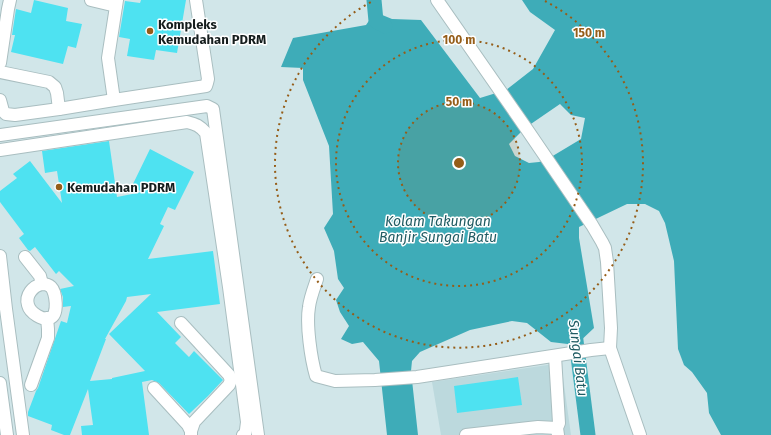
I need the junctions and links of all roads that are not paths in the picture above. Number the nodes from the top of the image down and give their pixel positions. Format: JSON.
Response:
{"nodes":[{"id":1,"x":10,"y":0,"type":"edge"},
{"id":2,"x":90,"y":0,"type":"edge"},
{"id":3,"x":196,"y":0,"type":"edge"},
{"id":4,"x":437,"y":0,"type":"edge"},
{"id":5,"x":116,"y":3,"type":"edge"},
{"id":6,"x":0,"y":63,"type":"edge"},
{"id":7,"x":0,"y":72,"type":"edge"},
{"id":8,"x":0,"y":100,"type":"edge"},
{"id":9,"x":114,"y":100,"type":"junction"},
{"id":10,"x":60,"y":109,"type":"junction"},
{"id":11,"x":0,"y":135,"type":"edge"},
{"id":12,"x":0,"y":150,"type":"edge"},
{"id":13,"x":0,"y":256,"type":"edge"},
{"id":14,"x":26,"y":257,"type":"dead end"},
{"id":15,"x":317,"y":280,"type":"dead end"},
{"id":16,"x":42,"y":284,"type":"junction"},
{"id":17,"x":28,"y":305,"type":"junction"},
{"id":18,"x":3,"y":309,"type":"edge"},
{"id":19,"x":47,"y":318,"type":"junction"},
{"id":20,"x":180,"y":323,"type":"dead end"},
{"id":21,"x":610,"y":348,"type":"junction"},
{"id":22,"x":560,"y":355,"type":"junction"},
{"id":23,"x":0,"y":383,"type":"edge"},
{"id":24,"x":31,"y":385,"type":"dead end"},
{"id":25,"x":154,"y":388,"type":"dead end"},
{"id":26,"x":4,"y":431,"type":"edge"},
{"id":27,"x":558,"y":431,"type":"edge"},
{"id":28,"x":191,"y":433,"type":"edge"},
{"id":29,"x":23,"y":435,"type":"edge"},
{"id":30,"x":243,"y":435,"type":"edge"},
{"id":31,"x":258,"y":435,"type":"edge"},
{"id":32,"x":466,"y":435,"type":"edge"},
{"id":33,"x":640,"y":435,"type":"edge"}],
"edges":[{"from":1,"to":6,"type":"street"},
{"from":2,"to":5,"type":"street"},
{"from":3,"to":9,"type":"street"},
{"from":4,"to":21,"type":"street"},
{"from":5,"to":9,"type":"street"},
{"from":7,"to":10,"type":"street"},
{"from":8,"to":10,"type":"street"},
{"from":9,"to":10,"type":"street"},
{"from":11,"to":31,"type":"street"},
{"from":12,"to":30,"type":"street"},
{"from":13,"to":18,"type":"street"},
{"from":14,"to":16,"type":"street"},
{"from":15,"to":22,"type":"street"},
{"from":16,"to":17,"type":"street"},
{"from":16,"to":19,"type":"street"},
{"from":17,"to":18,"type":"street"},
{"from":17,"to":19,"type":"street"},
{"from":18,"to":29,"type":"street"},
{"from":19,"to":24,"type":"street"},
{"from":20,"to":28,"type":"street"},
{"from":21,"to":22,"type":"street"},
{"from":21,"to":33,"type":"street"},
{"from":22,"to":27,"type":"street"},
{"from":23,"to":26,"type":"street"},
{"from":25,"to":28,"type":"street"},
{"from":27,"to":32,"type":"street"}]}
